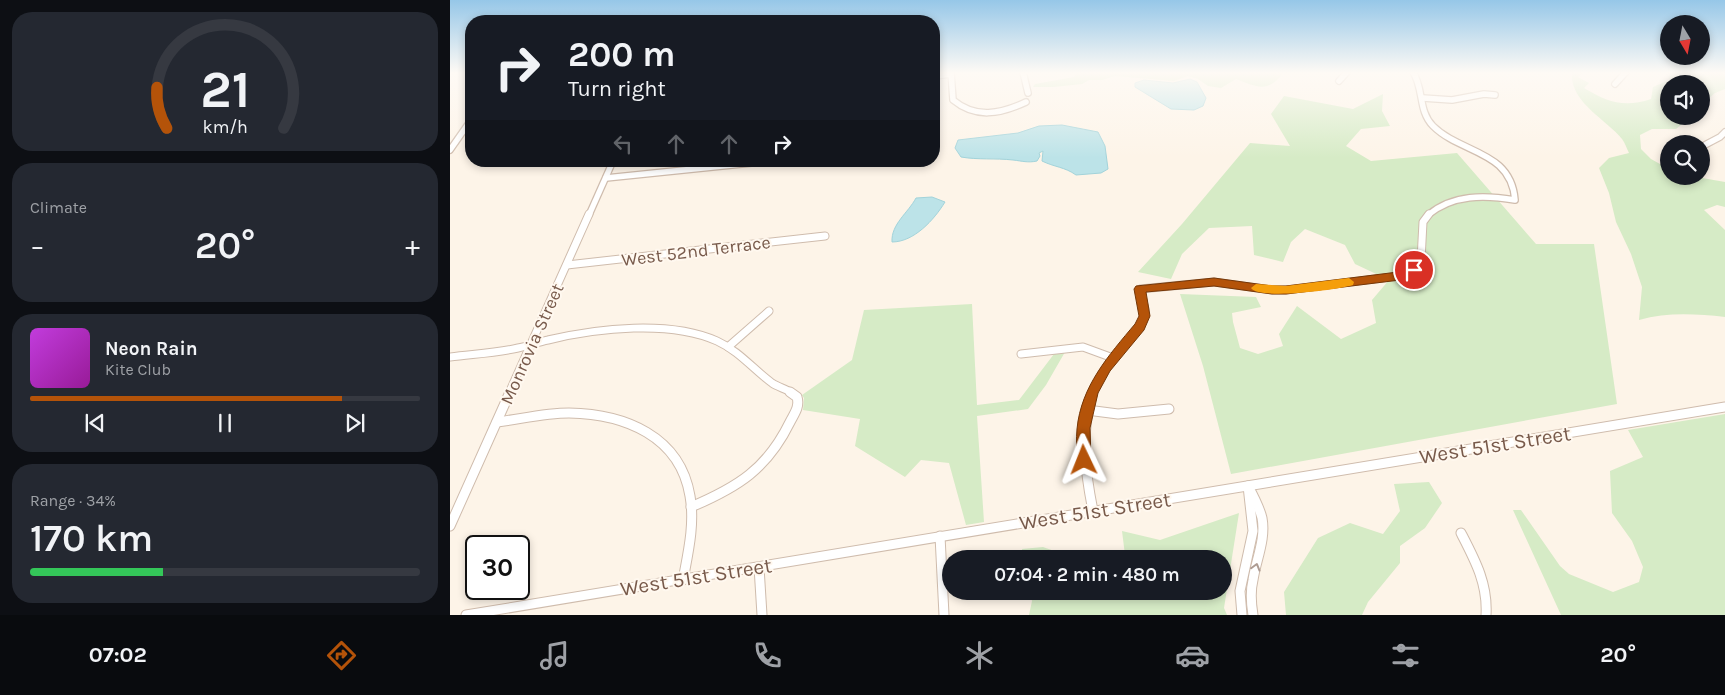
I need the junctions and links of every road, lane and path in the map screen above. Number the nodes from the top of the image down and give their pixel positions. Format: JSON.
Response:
{"nodes":[{"id":1,"x":954,"y":101,"type":"edge"},
{"id":2,"x":1422,"y":101,"type":"edge"},
{"id":3,"x":1026,"y":102,"type":"dead end"},
{"id":4,"x":465,"y":129,"type":"edge"},
{"id":5,"x":1725,"y":132,"type":"edge"},
{"id":6,"x":1710,"y":142,"type":"edge"},
{"id":7,"x":450,"y":150,"type":"edge"},
{"id":8,"x":611,"y":167,"type":"edge"},
{"id":9,"x":713,"y":167,"type":"edge"},
{"id":10,"x":606,"y":178,"type":"junction"},
{"id":11,"x":825,"y":236,"type":"dead end"},
{"id":12,"x":567,"y":266,"type":"junction"},
{"id":13,"x":769,"y":311,"type":"dead end"},
{"id":14,"x":531,"y":344,"type":"junction"},
{"id":15,"x":728,"y":347,"type":"junction"},
{"id":16,"x":1021,"y":354,"type":"dead end"},
{"id":17,"x":450,"y":357,"type":"edge"},
{"id":18,"x":1114,"y":358,"type":"junction"},
{"id":19,"x":1725,"y":407,"type":"edge"},
{"id":20,"x":1169,"y":409,"type":"dead end"},
{"id":21,"x":1087,"y":410,"type":"junction"},
{"id":22,"x":497,"y":422,"type":"junction"},
{"id":23,"x":1248,"y":486,"type":"junction"},
{"id":24,"x":691,"y":507,"type":"junction"},
{"id":25,"x":1093,"y":511,"type":"junction"},
{"id":26,"x":450,"y":526,"type":"edge"},
{"id":27,"x":1461,"y":533,"type":"dead end"},
{"id":28,"x":940,"y":536,"type":"junction"},
{"id":29,"x":759,"y":567,"type":"junction"},
{"id":30,"x":683,"y":580,"type":"junction"},
{"id":31,"x":1240,"y":584,"type":"junction"},
{"id":32,"x":1252,"y":588,"type":"junction"},
{"id":33,"x":466,"y":615,"type":"edge"},
{"id":34,"x":762,"y":615,"type":"edge"},
{"id":35,"x":944,"y":615,"type":"edge"},
{"id":36,"x":1242,"y":615,"type":"edge"},
{"id":37,"x":1253,"y":615,"type":"edge"},
{"id":38,"x":1486,"y":615,"type":"edge"}],
"edges":[{"from":1,"to":3,"type":"street"},
{"from":2,"to":18,"type":"street"},
{"from":4,"to":7,"type":"street"},
{"from":5,"to":6,"type":"street"},
{"from":8,"to":10,"type":"street","name":"Monrovia Street"},
{"from":9,"to":10,"type":"street"},
{"from":10,"to":12,"type":"street","name":"Monrovia Street"},
{"from":11,"to":12,"type":"street","name":"West 52nd Terrace"},
{"from":12,"to":14,"type":"street","name":"Monrovia Street"},
{"from":13,"to":15,"type":"street"},
{"from":14,"to":15,"type":"street"},
{"from":14,"to":17,"type":"street"},
{"from":14,"to":22,"type":"street","name":"Monrovia Street"},
{"from":15,"to":24,"type":"street"},
{"from":16,"to":18,"type":"street"},
{"from":18,"to":21,"type":"street"},
{"from":19,"to":23,"type":"street","name":"West 51st Street"},
{"from":20,"to":21,"type":"street"},
{"from":21,"to":25,"type":"street"},
{"from":22,"to":24,"type":"street"},
{"from":22,"to":26,"type":"street","name":"Monrovia Street"},
{"from":23,"to":25,"type":"street","name":"West 51st Street"},
{"from":23,"to":31,"type":"street"},
{"from":32,"to":23,"type":"street","one_way":true},
{"from":24,"to":30,"type":"street"},
{"from":25,"to":28,"type":"street","name":"West 51st Street"},
{"from":27,"to":38,"type":"street"},
{"from":28,"to":29,"type":"street","name":"West 51st Street"},
{"from":28,"to":35,"type":"street"},
{"from":29,"to":30,"type":"street","name":"West 51st Street"},
{"from":29,"to":34,"type":"street"},
{"from":30,"to":33,"type":"street","name":"West 51st Street"},
{"from":31,"to":32,"type":"street"},
{"from":31,"to":36,"type":"street"},
{"from":32,"to":37,"type":"street"}]}
